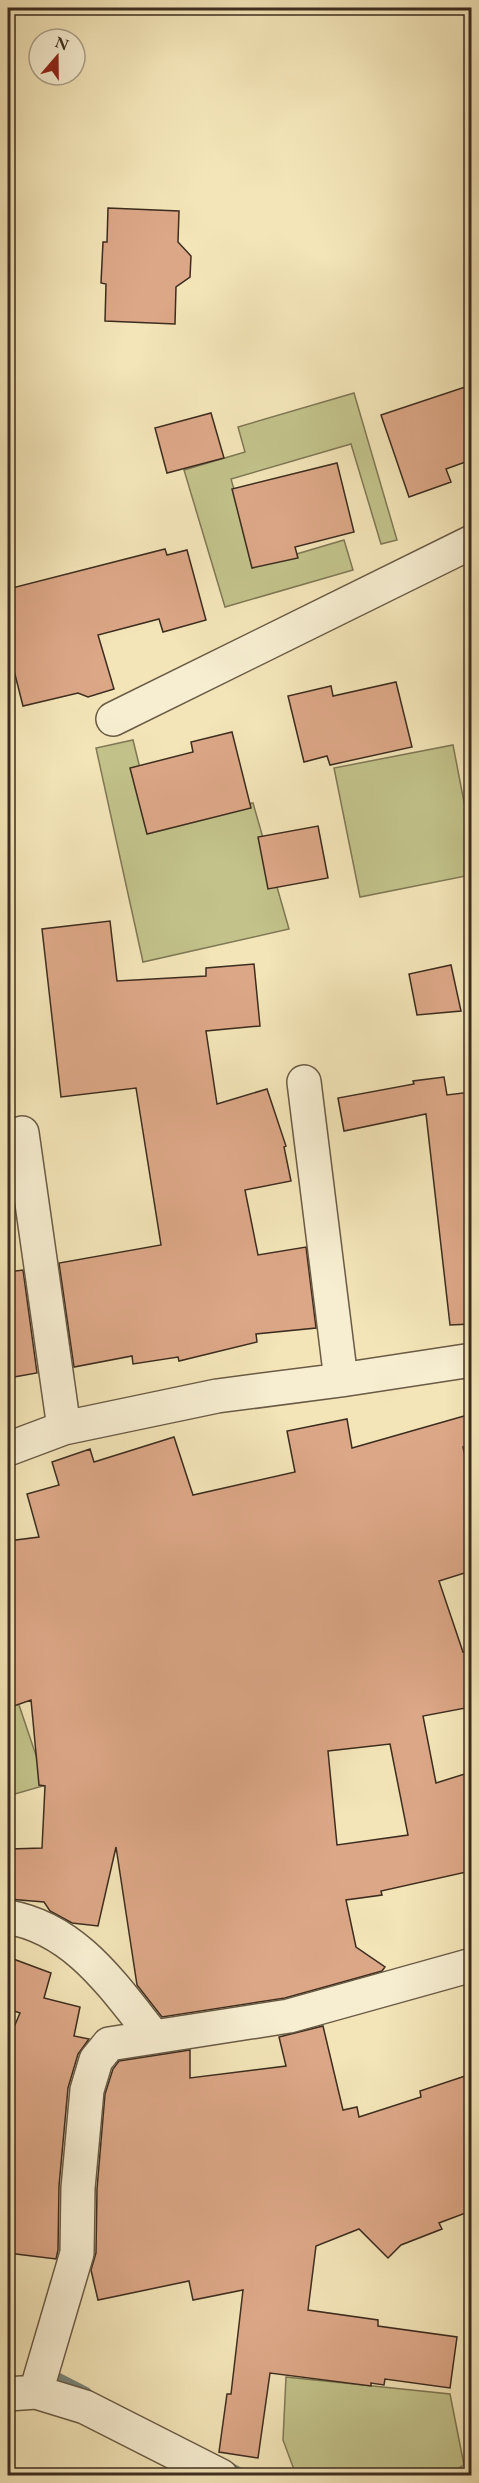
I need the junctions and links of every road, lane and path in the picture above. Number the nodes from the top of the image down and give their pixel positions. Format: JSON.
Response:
{"nodes":[{"id":1,"x":471,"y":542,"type":"edge"},
{"id":2,"x":113,"y":718,"type":"dead end"},
{"id":3,"x":303,"y":1082,"type":"dead end"},
{"id":4,"x":22,"y":1133,"type":"dead end"},
{"id":5,"x":471,"y":1360,"type":"edge"},
{"id":6,"x":341,"y":1380,"type":"junction"},
{"id":7,"x":64,"y":1428,"type":"junction"},
{"id":8,"x":8,"y":1449,"type":"edge"},
{"id":9,"x":8,"y":1917,"type":"edge"},
{"id":10,"x":471,"y":1965,"type":"edge"},
{"id":11,"x":154,"y":2037,"type":"junction"},
{"id":12,"x":22,"y":2393,"type":"edge"},
{"id":13,"x":221,"y":2475,"type":"edge"}],
"edges":[{"from":1,"to":2,"type":"street"},
{"from":3,"to":6,"type":"street"},
{"from":4,"to":7,"type":"street"},
{"from":5,"to":6,"type":"street"},
{"from":6,"to":7,"type":"street"},
{"from":7,"to":8,"type":"street"},
{"from":9,"to":11,"type":"street"},
{"from":10,"to":11,"type":"street"},
{"from":11,"to":12,"type":"street"},
{"from":12,"to":13,"type":"street"}]}
